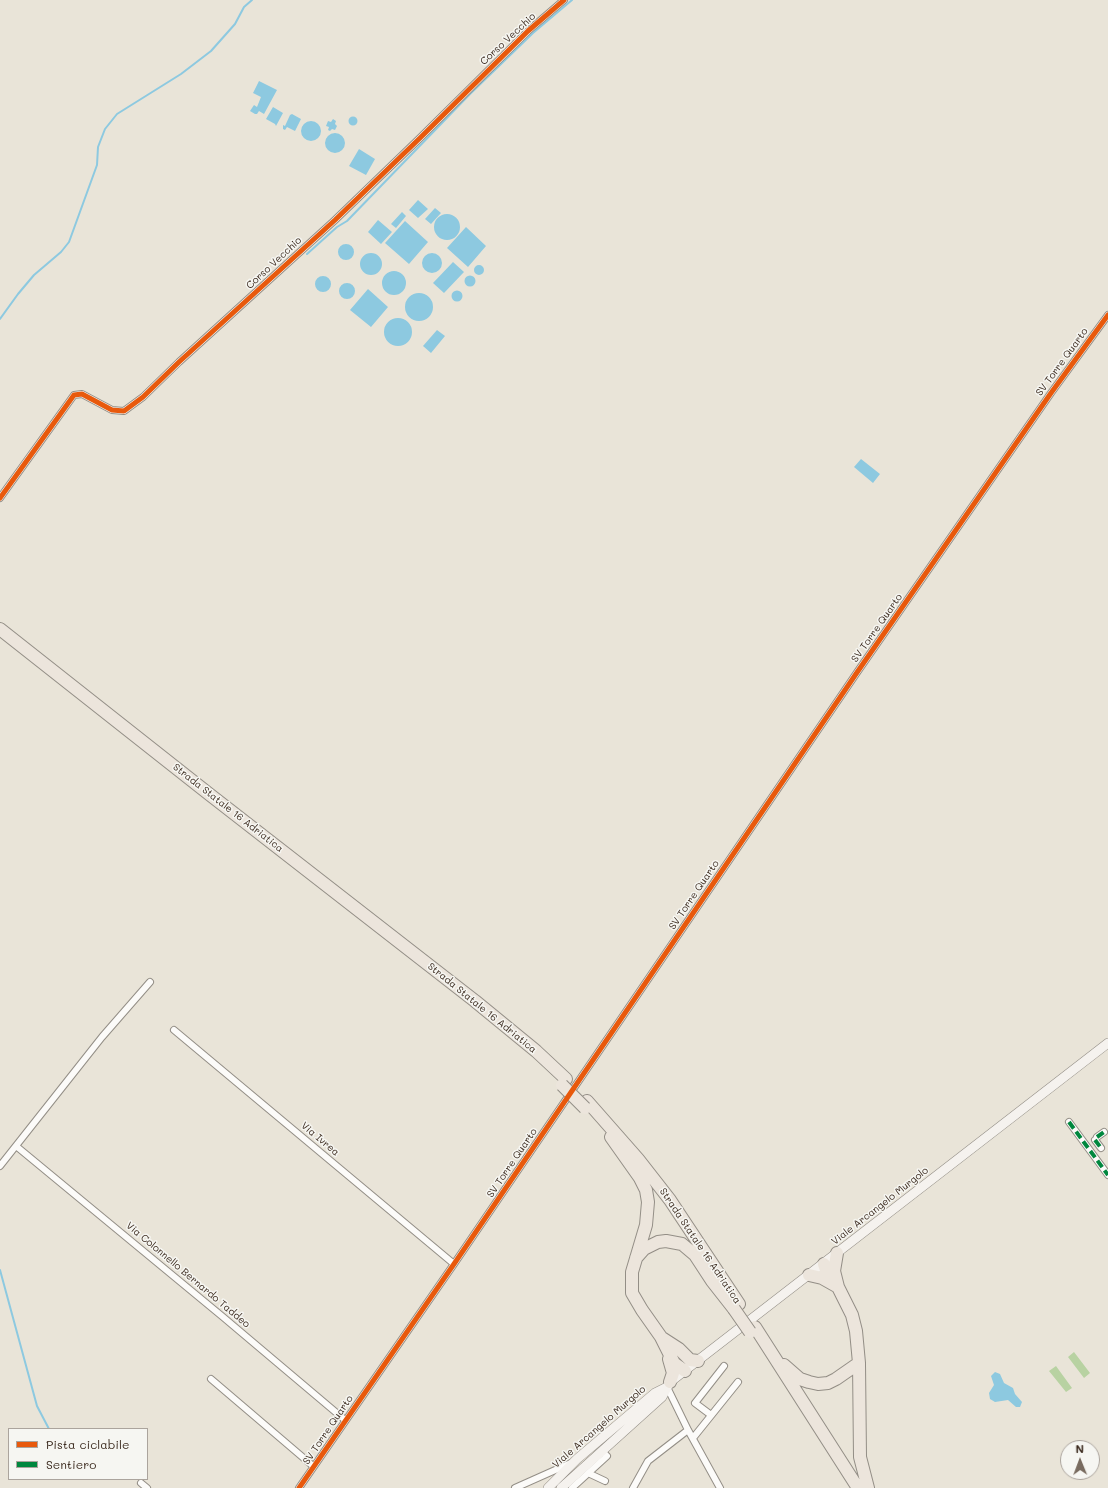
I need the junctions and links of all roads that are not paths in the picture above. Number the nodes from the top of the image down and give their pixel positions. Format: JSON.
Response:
{"nodes":[{"id":1,"x":564,"y":0,"type":"edge"},
{"id":2,"x":1108,"y":315,"type":"edge"},
{"id":3,"x":0,"y":498,"type":"edge"},
{"id":4,"x":0,"y":629,"type":"edge"},
{"id":5,"x":0,"y":636,"type":"edge"},
{"id":6,"x":150,"y":982,"type":"dead end"},
{"id":7,"x":174,"y":1030,"type":"dead end"},
{"id":8,"x":1108,"y":1043,"type":"edge"},
{"id":9,"x":564,"y":1082,"type":"junction"},
{"id":10,"x":586,"y":1104,"type":"junction"},
{"id":11,"x":1069,"y":1122,"type":"dead end"},
{"id":12,"x":1104,"y":1132,"type":"dead end"},
{"id":13,"x":16,"y":1146,"type":"junction"},
{"id":14,"x":1105,"y":1147,"type":"edge"},
{"id":15,"x":0,"y":1166,"type":"edge"},
{"id":16,"x":642,"y":1173,"type":"junction"},
{"id":17,"x":1108,"y":1175,"type":"edge"},
{"id":18,"x":651,"y":1186,"type":"junction"},
{"id":19,"x":837,"y":1253,"type":"joint"},
{"id":20,"x":634,"y":1261,"type":"junction"},
{"id":21,"x":454,"y":1264,"type":"junction"},
{"id":22,"x":829,"y":1267,"type":"junction"},
{"id":23,"x":809,"y":1275,"type":"junction"},
{"id":24,"x":834,"y":1285,"type":"junction"},
{"id":25,"x":737,"y":1306,"type":"junction"},
{"id":26,"x":754,"y":1331,"type":"junction"},
{"id":27,"x":661,"y":1337,"type":"junction"},
{"id":28,"x":683,"y":1353,"type":"junction"},
{"id":29,"x":698,"y":1361,"type":"junction"},
{"id":30,"x":859,"y":1363,"type":"junction"},
{"id":31,"x":724,"y":1366,"type":"dead end"},
{"id":32,"x":685,"y":1371,"type":"junction"},
{"id":33,"x":211,"y":1379,"type":"dead end"},
{"id":34,"x":738,"y":1382,"type":"dead end"},
{"id":35,"x":668,"y":1385,"type":"junction"},
{"id":36,"x":712,"y":1415,"type":"junction"},
{"id":37,"x":345,"y":1420,"type":"junction"},
{"id":38,"x":688,"y":1430,"type":"junction"},
{"id":39,"x":693,"y":1438,"type":"junction"},
{"id":40,"x":602,"y":1451,"type":"junction"},
{"id":41,"x":578,"y":1459,"type":"junction"},
{"id":42,"x":314,"y":1466,"type":"junction"},
{"id":43,"x":588,"y":1473,"type":"junction"},
{"id":44,"x":605,"y":1481,"type":"dead end"},
{"id":45,"x":141,"y":1484,"type":"dead end"},
{"id":46,"x":147,"y":1488,"type":"edge"},
{"id":47,"x":299,"y":1488,"type":"edge"},
{"id":48,"x":515,"y":1488,"type":"edge"},
{"id":49,"x":548,"y":1488,"type":"edge"},
{"id":50,"x":561,"y":1488,"type":"edge"},
{"id":51,"x":572,"y":1488,"type":"edge"},
{"id":52,"x":633,"y":1488,"type":"edge"},
{"id":53,"x":720,"y":1488,"type":"edge"},
{"id":54,"x":850,"y":1488,"type":"edge"},
{"id":55,"x":858,"y":1488,"type":"edge"},
{"id":56,"x":868,"y":1488,"type":"edge"}],
"edges":[{"from":1,"to":3,"type":"street","name":"Corso Vecchio"},
{"from":2,"to":21,"type":"street","name":"SV Torre Quarto"},
{"from":4,"to":9,"type":"highway","name":"Strada Statale 16 Adriatica"},
{"from":5,"to":9,"type":"highway","name":"Strada Statale 16 Adriatica"},
{"from":6,"to":13,"type":"street"},
{"from":7,"to":21,"type":"street","name":"Via Ivrea"},
{"from":8,"to":19,"type":"main road","name":"Viale Arcangelo Murgolo"},
{"from":9,"to":10,"type":"highway","name":"Strada Statale 16 Adriatica","bridge":true},
{"from":10,"to":16,"type":"highway","name":"Strada Statale 16 Adriatica"},
{"from":10,"to":16,"type":"highway","name":"Strada Statale 16 Adriatica"},
{"from":11,"to":17,"type":"street"},
{"from":12,"to":14,"type":"street"},
{"from":13,"to":15,"type":"street"},
{"from":13,"to":37,"type":"street","name":"Via Colonnello Bernardo Taddeo"},
{"from":16,"to":18,"type":"highway","name":"Strada Statale 16 Adriatica"},
{"from":18,"to":20,"type":"highway"},
{"from":18,"to":25,"type":"highway","name":"Strada Statale 16 Adriatica"},
{"from":19,"to":22,"type":"highway"},
{"from":20,"to":25,"type":"highway"},
{"from":20,"to":27,"type":"highway"},
{"from":21,"to":37,"type":"street","name":"SV Torre Quarto"},
{"from":22,"to":23,"type":"main road","name":"Viale Arcangelo Murgolo"},
{"from":22,"to":24,"type":"highway"},
{"from":23,"to":24,"type":"highway"},
{"from":23,"to":29,"type":"main road","name":"Viale Arcangelo Murgolo"},
{"from":24,"to":30,"type":"highway"},
{"from":25,"to":26,"type":"highway","name":"Strada Statale 16 Adriatica","bridge":true},
{"from":26,"to":30,"type":"highway"},
{"from":26,"to":54,"type":"highway","name":"Strada Statale 16 Adriatica"},
{"from":26,"to":55,"type":"highway","name":"Strada Statale 16 Adriatica"},
{"from":27,"to":28,"type":"highway"},
{"from":27,"to":32,"type":"highway"},
{"from":27,"to":35,"type":"highway"},
{"from":28,"to":29,"type":"highway"},
{"from":28,"to":32,"type":"highway"},
{"from":29,"to":32,"type":"main road","name":"Viale Arcangelo Murgolo"},
{"from":30,"to":56,"type":"highway"},
{"from":31,"to":36,"type":"street"},
{"from":32,"to":35,"type":"main road","name":"Viale Arcangelo Murgolo"},
{"from":33,"to":42,"type":"street"},
{"from":34,"to":36,"type":"street"},
{"from":35,"to":38,"type":"street"},
{"from":35,"to":40,"type":"main road","name":"Viale Arcangelo Murgolo"},
{"from":35,"to":41,"type":"main road","name":"Viale Arcangelo Murgolo"},
{"from":36,"to":39,"type":"street"},
{"from":37,"to":42,"type":"street","name":"SV Torre Quarto"},
{"from":38,"to":39,"type":"street"},
{"from":38,"to":52,"type":"street"},
{"from":39,"to":53,"type":"street"},
{"from":40,"to":43,"type":"street"},
{"from":40,"to":50,"type":"main road","name":"Viale Arcangelo Murgolo"},
{"from":41,"to":48,"type":"street"},
{"from":41,"to":49,"type":"main road","name":"Viale Arcangelo Murgolo"},
{"from":42,"to":47,"type":"street","name":"SV Torre Quarto"},
{"from":43,"to":44,"type":"street"},
{"from":43,"to":51,"type":"street"},
{"from":45,"to":46,"type":"street"}]}
